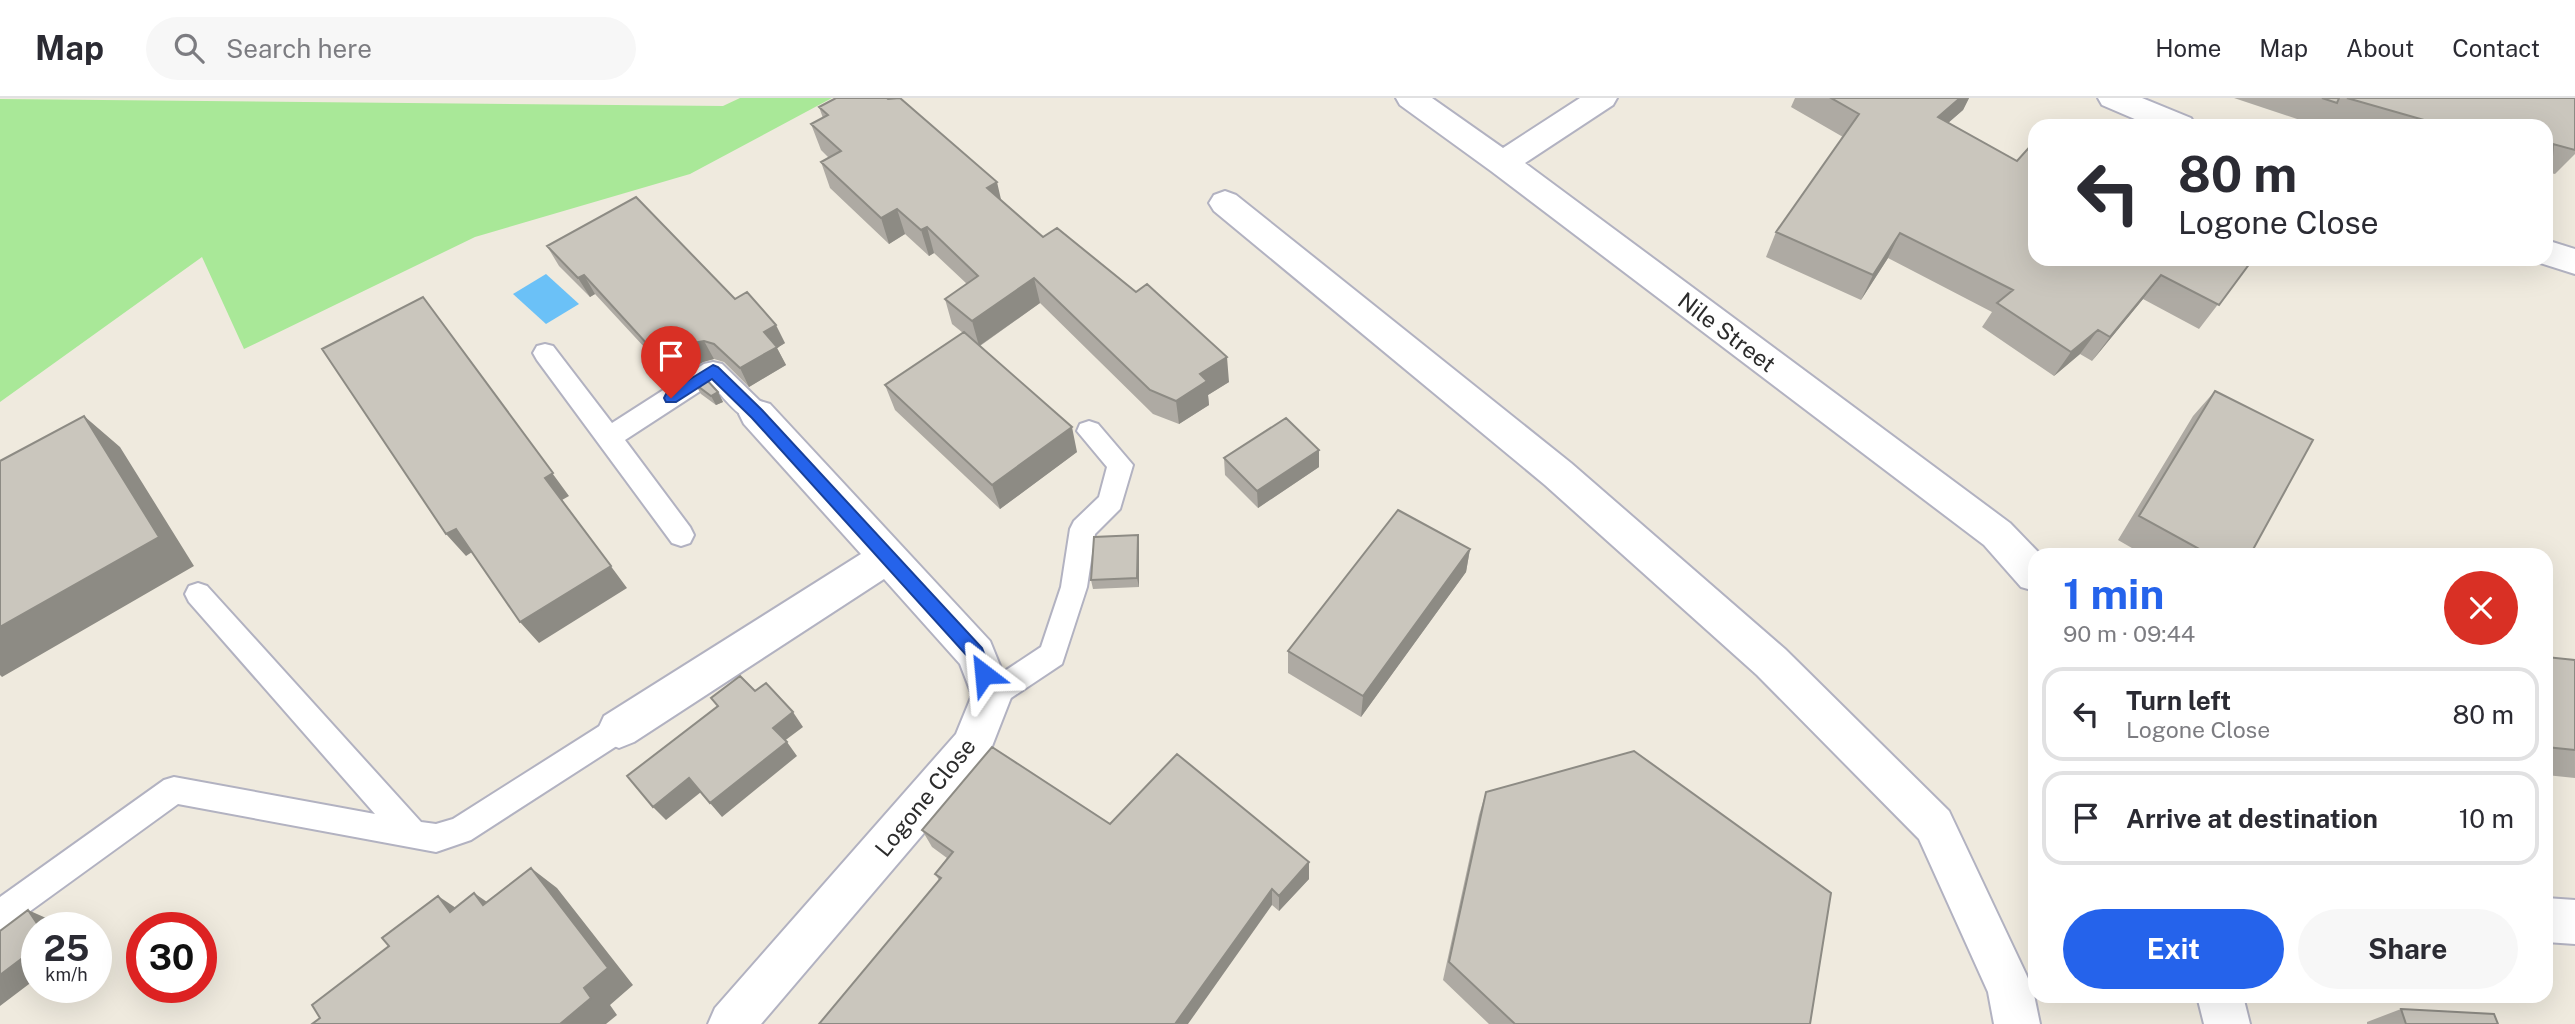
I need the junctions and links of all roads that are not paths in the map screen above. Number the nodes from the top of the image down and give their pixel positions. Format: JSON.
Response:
{"nodes":[{"id":1,"x":1411,"y":98,"type":"edge"},
{"id":2,"x":1602,"y":98,"type":"edge"},
{"id":3,"x":2113,"y":98,"type":"edge"},
{"id":4,"x":2163,"y":119,"type":"edge"},
{"id":5,"x":1502,"y":163,"type":"junction"},
{"id":6,"x":1225,"y":203,"type":"dead end"},
{"id":7,"x":2553,"y":254,"type":"edge"},
{"id":8,"x":2575,"y":262,"type":"edge"},
{"id":9,"x":545,"y":353,"type":"dead end"},
{"id":10,"x":757,"y":414,"type":"joint"},
{"id":11,"x":1089,"y":431,"type":"dead end"},
{"id":12,"x":608,"y":438,"type":"junction"},
{"id":13,"x":681,"y":535,"type":"dead end"},
{"id":14,"x":887,"y":557,"type":"junction"},
{"id":15,"x":2028,"y":567,"type":"edge"},
{"id":16,"x":198,"y":594,"type":"dead end"},
{"id":17,"x":992,"y":695,"type":"junction"},
{"id":18,"x":619,"y":729,"type":"joint"},
{"id":19,"x":412,"y":835,"type":"junction"},
{"id":20,"x":0,"y":915,"type":"edge"},
{"id":21,"x":2553,"y":920,"type":"edge"},
{"id":22,"x":2575,"y":922,"type":"edge"},
{"id":23,"x":2222,"y":1003,"type":"edge"},
{"id":24,"x":731,"y":1024,"type":"edge"},
{"id":25,"x":2017,"y":1024,"type":"edge"},
{"id":26,"x":2227,"y":1024,"type":"edge"}],
"edges":[{"from":1,"to":5,"type":"street","name":"Nile Street"},
{"from":2,"to":5,"type":"street"},
{"from":3,"to":4,"type":"street"},
{"from":5,"to":15,"type":"street","name":"Nile Street"},
{"from":6,"to":25,"type":"street"},
{"from":7,"to":8,"type":"street"},
{"from":9,"to":12,"type":"lane"},
{"from":10,"to":12,"type":"lane"},
{"from":10,"to":14,"type":"street"},
{"from":11,"to":17,"type":"lane"},
{"from":12,"to":13,"type":"lane"},
{"from":14,"to":17,"type":"street"},
{"from":14,"to":18,"type":"street"},
{"from":16,"to":19,"type":"lane"},
{"from":17,"to":24,"type":"street","name":"Logone Close"},
{"from":18,"to":19,"type":"lane"},
{"from":19,"to":20,"type":"lane"},
{"from":21,"to":22,"type":"street"},
{"from":23,"to":26,"type":"street"}]}
